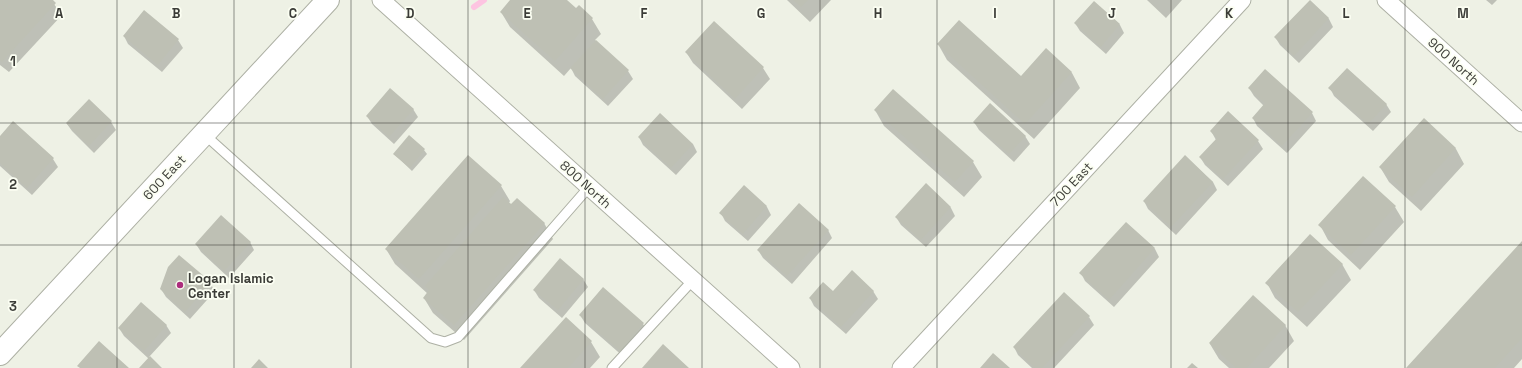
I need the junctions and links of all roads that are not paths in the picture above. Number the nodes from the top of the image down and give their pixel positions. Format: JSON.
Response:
{"nodes":[{"id":1,"x":328,"y":0,"type":"edge"},
{"id":2,"x":381,"y":0,"type":"edge"},
{"id":3,"x":1242,"y":0,"type":"edge"},
{"id":4,"x":1386,"y":0,"type":"edge"},
{"id":5,"x":1522,"y":123,"type":"edge"},
{"id":6,"x":204,"y":134,"type":"junction"},
{"id":7,"x":589,"y":187,"type":"junction"},
{"id":8,"x":693,"y":280,"type":"junction"},
{"id":9,"x":0,"y":354,"type":"edge"},
{"id":10,"x":612,"y":368,"type":"edge"},
{"id":11,"x":791,"y":368,"type":"edge"},
{"id":12,"x":901,"y":368,"type":"edge"}],
"edges":[{"from":1,"to":6,"type":"street","name":"600 East"},
{"from":2,"to":7,"type":"street","name":"800 North"},
{"from":3,"to":12,"type":"street","name":"700 East"},
{"from":4,"to":5,"type":"street","name":"900 North"},
{"from":6,"to":7,"type":"lane"},
{"from":6,"to":9,"type":"street","name":"600 East"},
{"from":7,"to":8,"type":"street","name":"800 North"},
{"from":8,"to":10,"type":"lane"},
{"from":8,"to":11,"type":"street","name":"800 North"}]}
